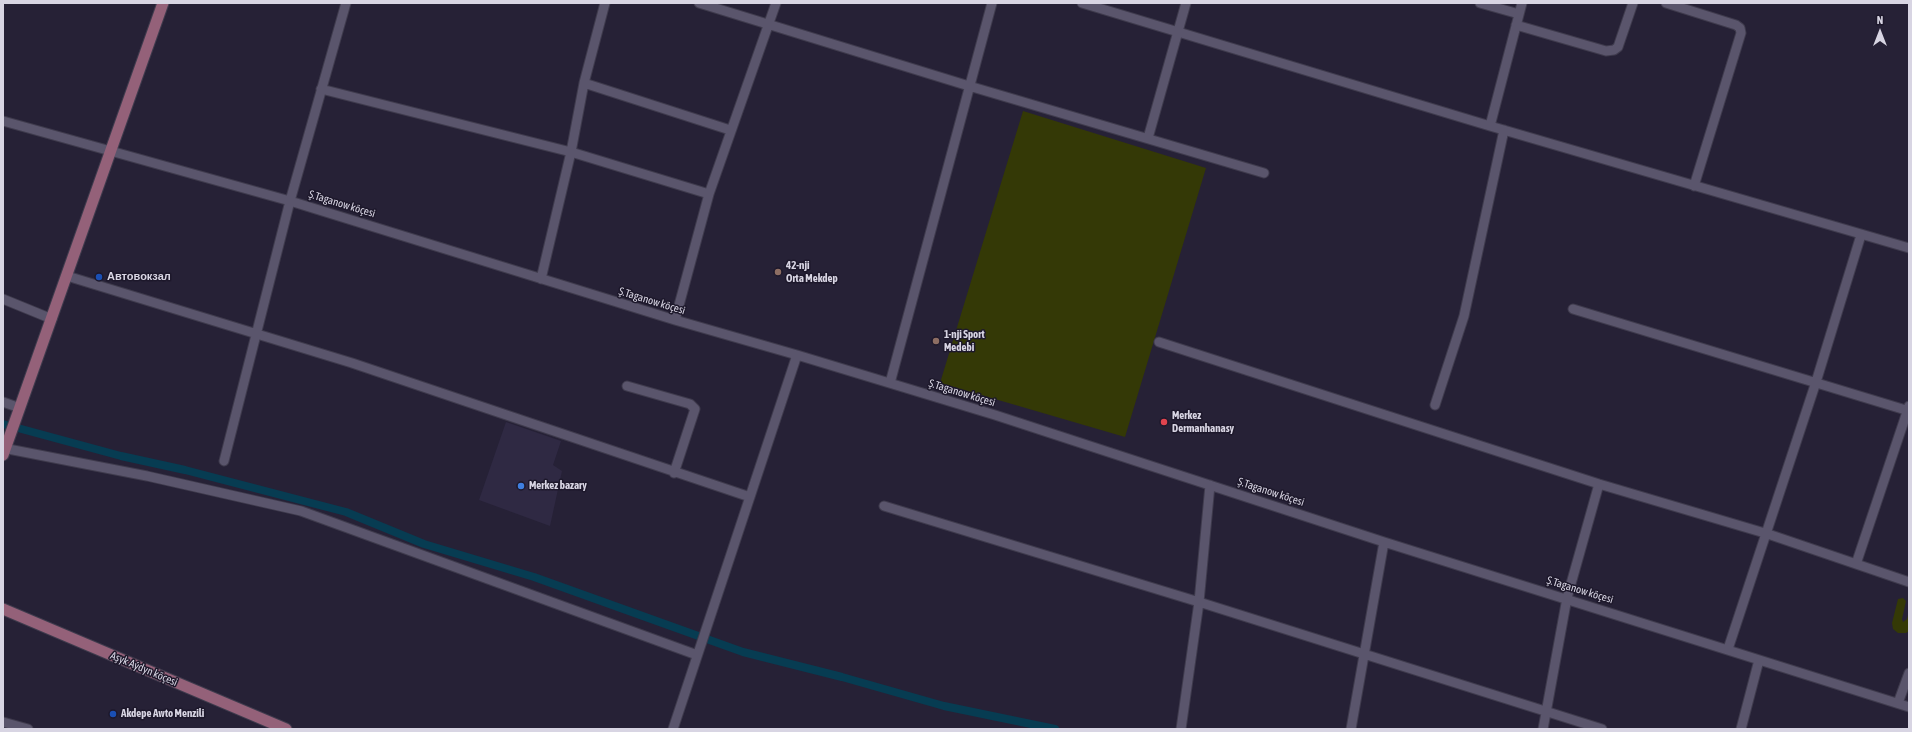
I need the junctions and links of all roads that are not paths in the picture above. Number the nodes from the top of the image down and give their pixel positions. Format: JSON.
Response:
{"nodes":[{"id":1,"x":162,"y":3,"type":"edge"},
{"id":2,"x":346,"y":3,"type":"edge"},
{"id":3,"x":605,"y":3,"type":"edge"},
{"id":4,"x":699,"y":3,"type":"edge"},
{"id":5,"x":776,"y":3,"type":"edge"},
{"id":6,"x":992,"y":3,"type":"edge"},
{"id":7,"x":1082,"y":3,"type":"edge"},
{"id":8,"x":1186,"y":3,"type":"edge"},
{"id":9,"x":1480,"y":3,"type":"edge"},
{"id":10,"x":1522,"y":3,"type":"edge"},
{"id":11,"x":1633,"y":3,"type":"edge"},
{"id":12,"x":1666,"y":3,"type":"edge"},
{"id":13,"x":1519,"y":14,"type":"junction"},
{"id":14,"x":769,"y":25,"type":"junction"},
{"id":15,"x":1516,"y":25,"type":"junction"},
{"id":16,"x":1178,"y":32,"type":"junction"},
{"id":17,"x":584,"y":83,"type":"junction"},
{"id":18,"x":970,"y":86,"type":"junction"},
{"id":19,"x":321,"y":89,"type":"junction"},
{"id":20,"x":3,"y":121,"type":"edge"},
{"id":21,"x":1490,"y":126,"type":"junction"},
{"id":22,"x":730,"y":130,"type":"junction"},
{"id":23,"x":1504,"y":130,"type":"junction"},
{"id":24,"x":1148,"y":138,"type":"junction"},
{"id":25,"x":111,"y":150,"type":"junction"},
{"id":26,"x":571,"y":152,"type":"junction"},
{"id":27,"x":1264,"y":173,"type":"dead end"},
{"id":28,"x":1694,"y":186,"type":"junction"},
{"id":29,"x":709,"y":194,"type":"junction"},
{"id":30,"x":290,"y":201,"type":"junction"},
{"id":31,"x":1861,"y":235,"type":"junction"},
{"id":32,"x":1909,"y":248,"type":"edge"},
{"id":33,"x":67,"y":276,"type":"junction"},
{"id":34,"x":542,"y":279,"type":"junction"},
{"id":35,"x":3,"y":299,"type":"edge"},
{"id":36,"x":1573,"y":309,"type":"dead end"},
{"id":37,"x":52,"y":318,"type":"junction"},
{"id":38,"x":675,"y":320,"type":"junction"},
{"id":39,"x":257,"y":334,"type":"junction"},
{"id":40,"x":1159,"y":342,"type":"dead end"},
{"id":41,"x":797,"y":355,"type":"junction"},
{"id":42,"x":1816,"y":382,"type":"junction"},
{"id":43,"x":890,"y":383,"type":"junction"},
{"id":44,"x":627,"y":386,"type":"dead end"},
{"id":45,"x":3,"y":402,"type":"edge"},
{"id":46,"x":1435,"y":405,"type":"dead end"},
{"id":47,"x":1908,"y":409,"type":"edge"},
{"id":48,"x":20,"y":410,"type":"junction"},
{"id":49,"x":4,"y":449,"type":"edge"},
{"id":50,"x":224,"y":461,"type":"dead end"},
{"id":51,"x":674,"y":473,"type":"junction"},
{"id":52,"x":1599,"y":484,"type":"junction"},
{"id":53,"x":1210,"y":485,"type":"junction"},
{"id":54,"x":750,"y":497,"type":"junction"},
{"id":55,"x":884,"y":506,"type":"dead end"},
{"id":56,"x":1768,"y":534,"type":"junction"},
{"id":57,"x":1384,"y":542,"type":"junction"},
{"id":58,"x":1856,"y":564,"type":"junction"},
{"id":59,"x":1909,"y":582,"type":"edge"},
{"id":60,"x":1566,"y":598,"type":"junction"},
{"id":61,"x":1198,"y":602,"type":"junction"},
{"id":62,"x":3,"y":609,"type":"edge"},
{"id":63,"x":1728,"y":649,"type":"junction"},
{"id":64,"x":697,"y":653,"type":"junction"},
{"id":65,"x":1364,"y":655,"type":"junction"},
{"id":66,"x":1759,"y":660,"type":"junction"},
{"id":67,"x":1909,"y":673,"type":"edge"},
{"id":68,"x":1898,"y":703,"type":"junction"},
{"id":69,"x":1909,"y":707,"type":"edge"},
{"id":70,"x":1546,"y":712,"type":"junction"},
{"id":71,"x":3,"y":722,"type":"edge"},
{"id":72,"x":27,"y":729,"type":"edge"},
{"id":73,"x":286,"y":729,"type":"edge"},
{"id":74,"x":673,"y":729,"type":"edge"},
{"id":75,"x":1181,"y":729,"type":"edge"},
{"id":76,"x":1351,"y":729,"type":"edge"},
{"id":77,"x":1543,"y":729,"type":"edge"},
{"id":78,"x":1602,"y":729,"type":"edge"},
{"id":79,"x":1741,"y":729,"type":"edge"}],
"edges":[{"from":1,"to":25,"type":"main road"},
{"from":2,"to":19,"type":"street"},
{"from":3,"to":17,"type":"street"},
{"from":4,"to":14,"type":"street"},
{"from":5,"to":14,"type":"street"},
{"from":6,"to":18,"type":"street"},
{"from":7,"to":16,"type":"street"},
{"from":8,"to":16,"type":"street"},
{"from":9,"to":13,"type":"street"},
{"from":10,"to":13,"type":"street"},
{"from":11,"to":15,"type":"street"},
{"from":12,"to":28,"type":"street"},
{"from":13,"to":15,"type":"street"},
{"from":14,"to":18,"type":"street"},
{"from":14,"to":22,"type":"street"},
{"from":15,"to":21,"type":"street"},
{"from":16,"to":21,"type":"street"},
{"from":16,"to":24,"type":"street"},
{"from":17,"to":22,"type":"street"},
{"from":17,"to":26,"type":"street"},
{"from":18,"to":24,"type":"street"},
{"from":18,"to":43,"type":"street"},
{"from":19,"to":26,"type":"street"},
{"from":19,"to":30,"type":"street"},
{"from":20,"to":25,"type":"street","name":"Ş.Taganow köçesi"},
{"from":21,"to":23,"type":"street"},
{"from":22,"to":29,"type":"street"},
{"from":23,"to":28,"type":"street"},
{"from":23,"to":46,"type":"street"},
{"from":24,"to":27,"type":"street"},
{"from":25,"to":30,"type":"street","name":"Ş.Taganow köçesi"},
{"from":25,"to":33,"type":"main road"},
{"from":26,"to":29,"type":"street"},
{"from":26,"to":34,"type":"street"},
{"from":28,"to":31,"type":"street"},
{"from":29,"to":38,"type":"street"},
{"from":30,"to":34,"type":"street","name":"Ş.Taganow köçesi"},
{"from":30,"to":39,"type":"street"},
{"from":31,"to":32,"type":"street"},
{"from":31,"to":42,"type":"street"},
{"from":33,"to":37,"type":"main road"},
{"from":33,"to":39,"type":"street"},
{"from":34,"to":38,"type":"street","name":"Ş.Taganow köçesi"},
{"from":35,"to":37,"type":"street"},
{"from":36,"to":42,"type":"street"},
{"from":37,"to":48,"type":"main road"},
{"from":38,"to":41,"type":"street","name":"Ş.Taganow köçesi"},
{"from":39,"to":50,"type":"street"},
{"from":39,"to":51,"type":"street"},
{"from":40,"to":52,"type":"street"},
{"from":41,"to":43,"type":"street","name":"Ş.Taganow köçesi"},
{"from":41,"to":54,"type":"street"},
{"from":42,"to":47,"type":"street"},
{"from":42,"to":56,"type":"street"},
{"from":43,"to":53,"type":"street","name":"Ş.Taganow köçesi"},
{"from":44,"to":51,"type":"street"},
{"from":45,"to":48,"type":"street"},
{"from":47,"to":58,"type":"street"},
{"from":48,"to":49,"type":"main road"},
{"from":49,"to":64,"type":"street"},
{"from":51,"to":54,"type":"street"},
{"from":52,"to":56,"type":"street"},
{"from":52,"to":60,"type":"street"},
{"from":53,"to":57,"type":"street","name":"Ş.Taganow köçesi"},
{"from":53,"to":61,"type":"street"},
{"from":54,"to":64,"type":"street"},
{"from":55,"to":61,"type":"street"},
{"from":56,"to":58,"type":"street"},
{"from":56,"to":63,"type":"street"},
{"from":57,"to":60,"type":"street","name":"Ş.Taganow köçesi"},
{"from":57,"to":65,"type":"street"},
{"from":58,"to":59,"type":"street"},
{"from":60,"to":63,"type":"street","name":"Ş.Taganow köçesi"},
{"from":60,"to":70,"type":"street"},
{"from":61,"to":65,"type":"street"},
{"from":61,"to":75,"type":"street"},
{"from":62,"to":73,"type":"main road","name":"Aşyk Aýdyn köçesi"},
{"from":63,"to":66,"type":"street","name":"Ş.Taganow köçesi"},
{"from":64,"to":74,"type":"street"},
{"from":65,"to":70,"type":"street"},
{"from":65,"to":76,"type":"street"},
{"from":66,"to":68,"type":"street","name":"Ş.Taganow köçesi"},
{"from":66,"to":79,"type":"street"},
{"from":67,"to":68,"type":"street"},
{"from":68,"to":69,"type":"street","name":"Ş.Taganow köçesi"},
{"from":70,"to":77,"type":"street"},
{"from":70,"to":78,"type":"street"},
{"from":71,"to":72,"type":"street"}]}
